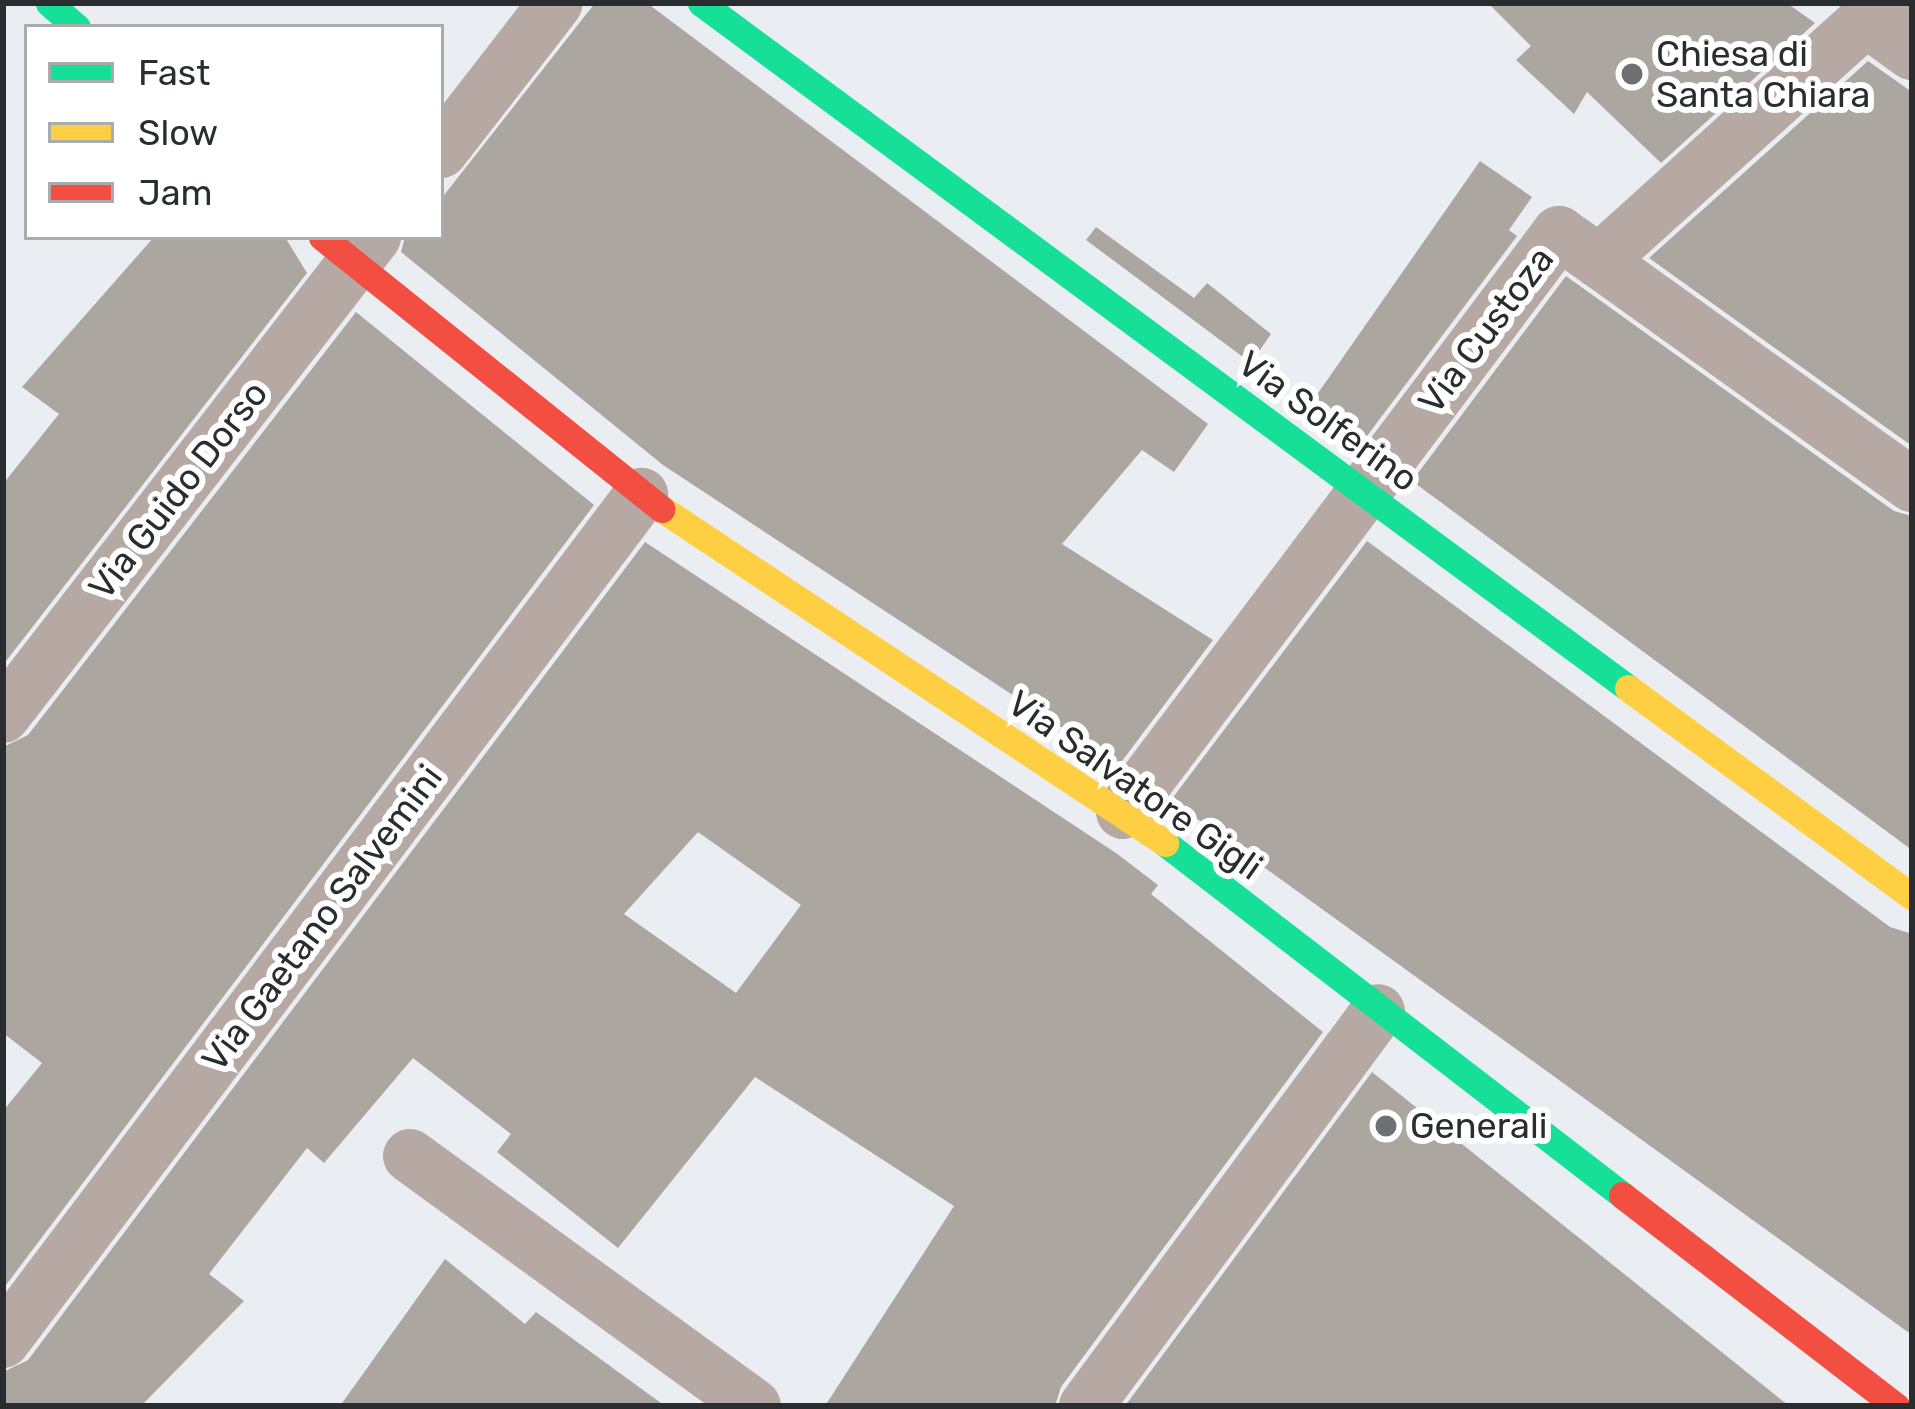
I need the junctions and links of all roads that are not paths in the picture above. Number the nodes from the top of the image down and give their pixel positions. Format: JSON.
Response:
{"nodes":[{"id":1,"x":49,"y":3,"type":"edge"},
{"id":2,"x":556,"y":3,"type":"edge"},
{"id":3,"x":701,"y":3,"type":"edge"},
{"id":4,"x":1878,"y":12,"type":"edge"},
{"id":5,"x":74,"y":24,"type":"edge"},
{"id":6,"x":1912,"y":53,"type":"edge"},
{"id":7,"x":444,"y":147,"type":"edge"},
{"id":8,"x":350,"y":246,"type":"edge"},
{"id":9,"x":1599,"y":261,"type":"junction"},
{"id":10,"x":1912,"y":485,"type":"edge"},
{"id":11,"x":1364,"y":492,"type":"junction"},
{"id":12,"x":641,"y":495,"type":"junction"},
{"id":13,"x":3,"y":716,"type":"edge"},
{"id":14,"x":1123,"y":812,"type":"junction"},
{"id":15,"x":1912,"y":897,"type":"edge"},
{"id":16,"x":1378,"y":1010,"type":"junction"},
{"id":17,"x":410,"y":1156,"type":"dead end"},
{"id":18,"x":3,"y":1341,"type":"edge"},
{"id":19,"x":754,"y":1406,"type":"edge"},
{"id":20,"x":1086,"y":1406,"type":"edge"},
{"id":21,"x":1897,"y":1406,"type":"edge"}],
"edges":[{"from":1,"to":5,"type":"street"},
{"from":2,"to":7,"type":"street"},
{"from":3,"to":11,"type":"street","name":"Via Solferino"},
{"from":4,"to":6,"type":"street"},
{"from":4,"to":9,"type":"street","name":"Via Custoza"},
{"from":8,"to":12,"type":"street","name":"Via Salvatore Gigli"},
{"from":8,"to":13,"type":"street","name":"Via Guido Dorso"},
{"from":9,"to":10,"type":"street"},
{"from":9,"to":11,"type":"street","name":"Via Custoza"},
{"from":11,"to":14,"type":"street","name":"Via Custoza"},
{"from":11,"to":15,"type":"street","name":"Via Solferino"},
{"from":12,"to":14,"type":"street","name":"Via Salvatore Gigli"},
{"from":12,"to":18,"type":"street","name":"Via Gaetano Salvemini"},
{"from":14,"to":16,"type":"street","name":"Via Salvatore Gigli"},
{"from":16,"to":20,"type":"street"},
{"from":16,"to":21,"type":"street","name":"Via Salvatore Gigli"},
{"from":17,"to":19,"type":"street"}]}
